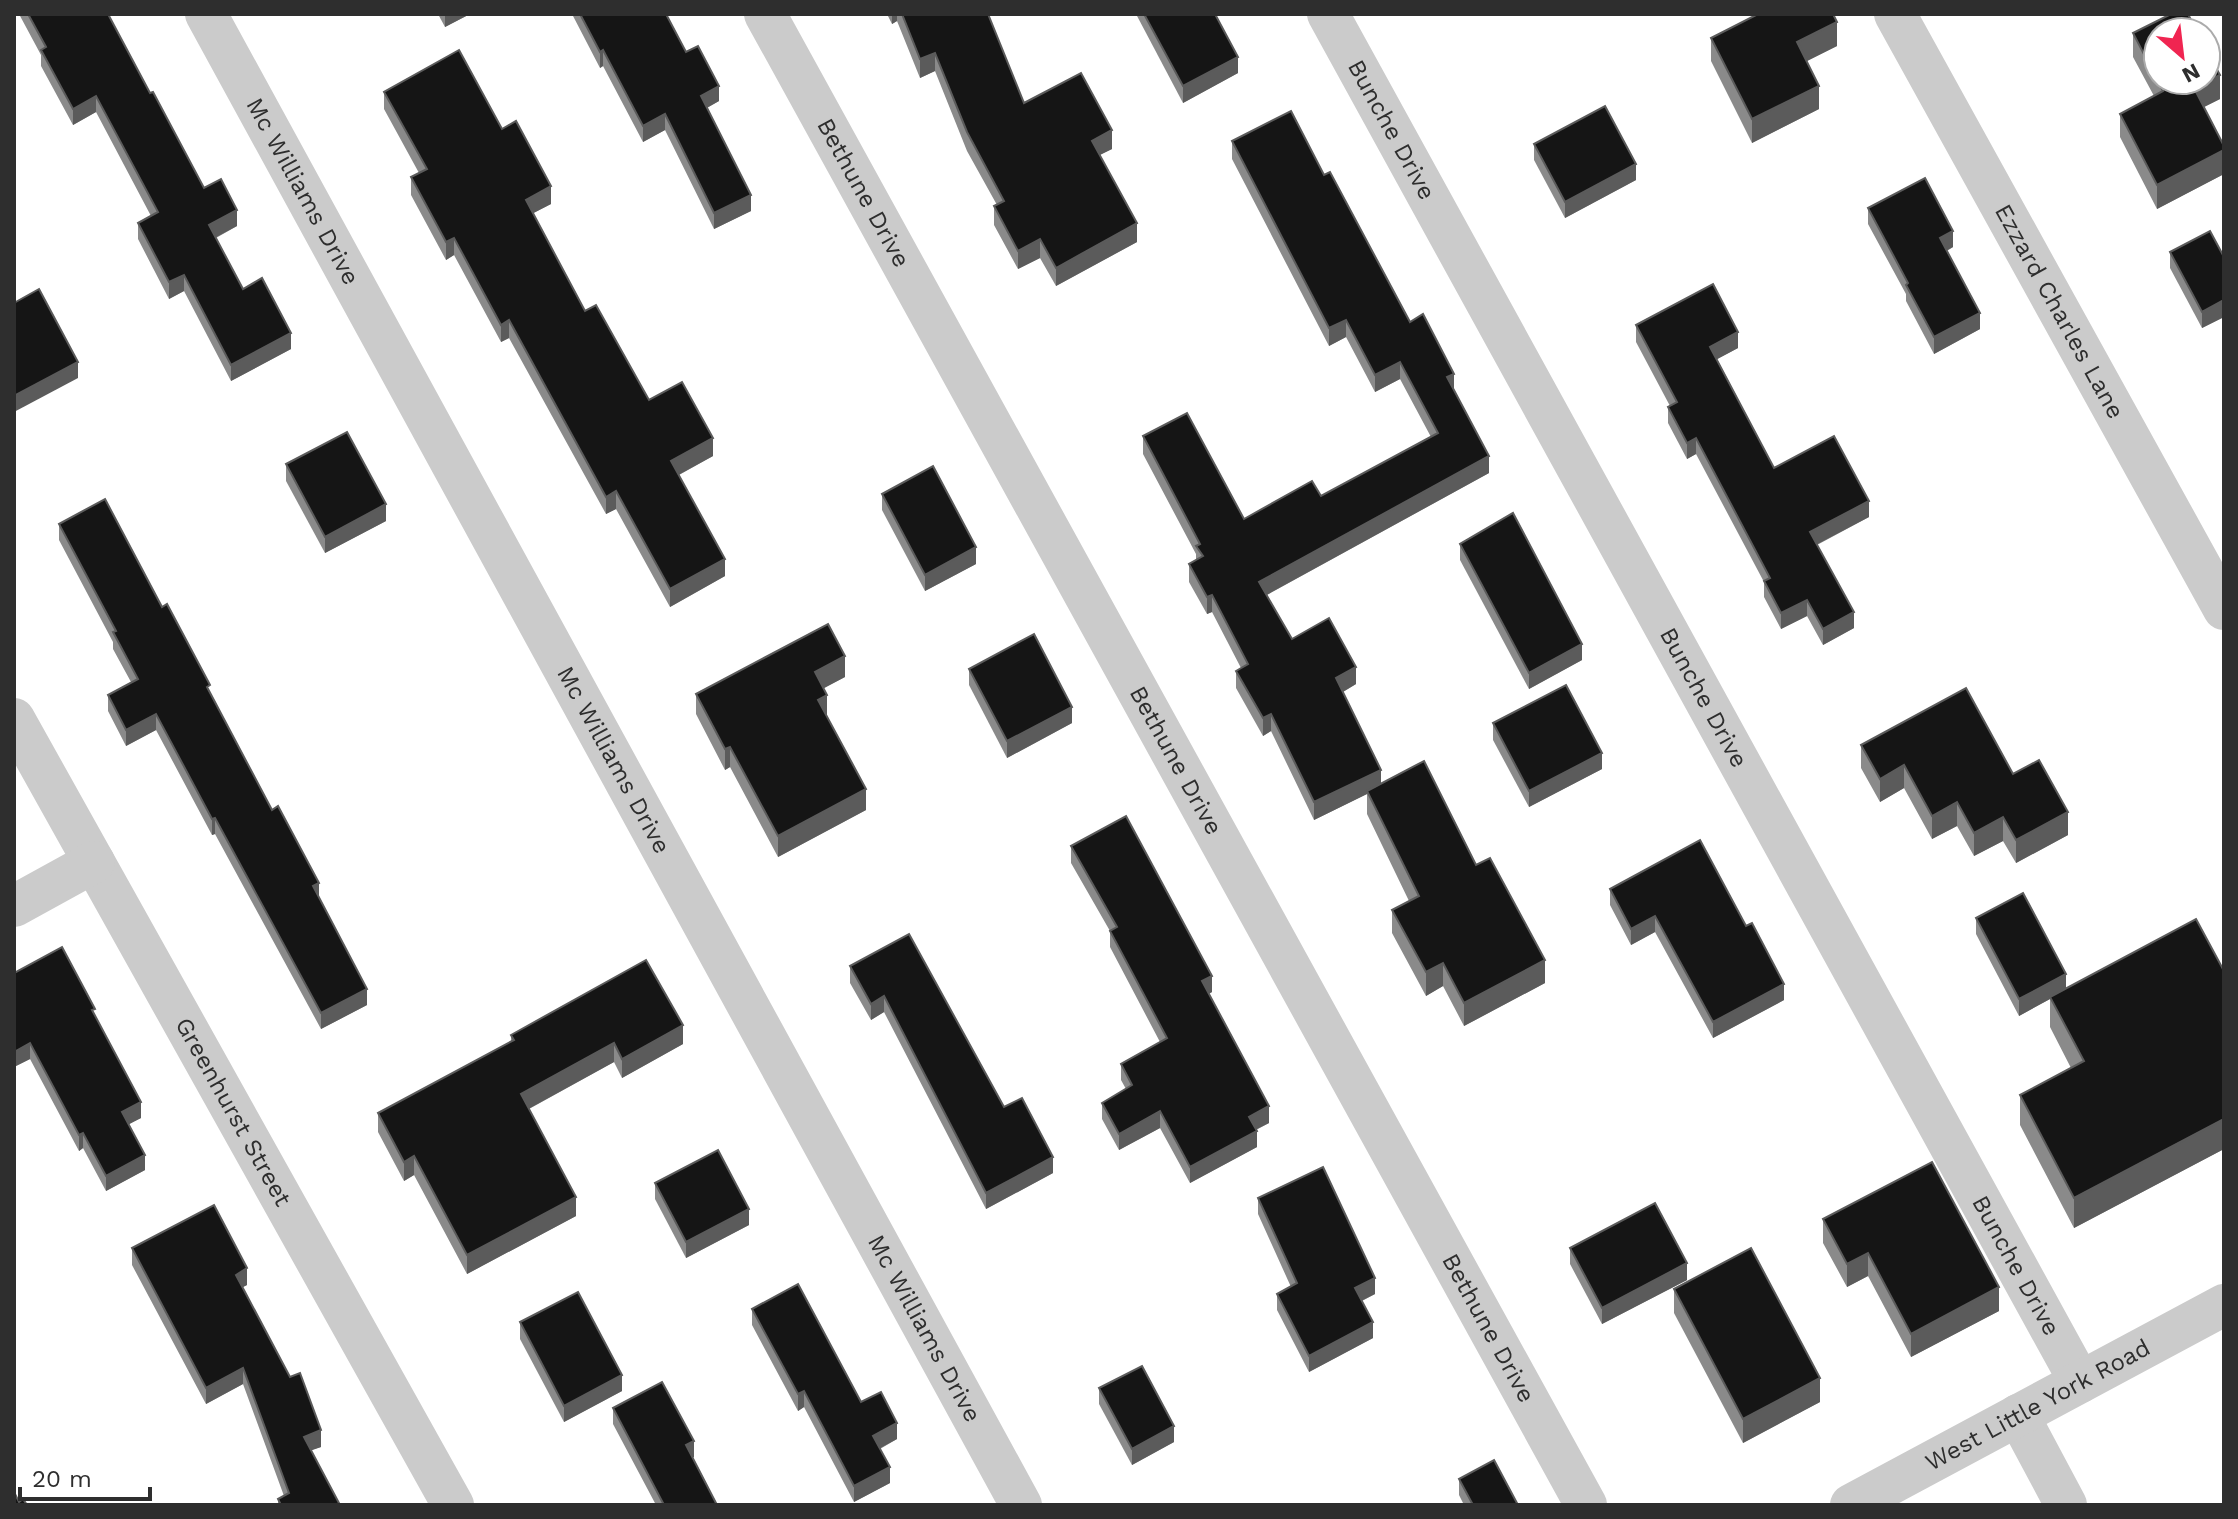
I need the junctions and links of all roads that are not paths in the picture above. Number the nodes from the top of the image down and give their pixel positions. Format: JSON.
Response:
{"nodes":[{"id":1,"x":206,"y":14,"type":"edge"},
{"id":2,"x":765,"y":14,"type":"edge"},
{"id":3,"x":1328,"y":14,"type":"edge"},
{"id":4,"x":1895,"y":14,"type":"edge"},
{"id":5,"x":2224,"y":609,"type":"edge"},
{"id":6,"x":14,"y":719,"type":"edge"},
{"id":7,"x":94,"y":862,"type":"junction"},
{"id":8,"x":14,"y":906,"type":"edge"},
{"id":9,"x":2224,"y":1305,"type":"edge"},
{"id":10,"x":2080,"y":1382,"type":"junction"},
{"id":11,"x":2018,"y":1415,"type":"junction"},
{"id":12,"x":453,"y":1505,"type":"edge"},
{"id":13,"x":1021,"y":1505,"type":"edge"},
{"id":14,"x":1586,"y":1505,"type":"edge"},
{"id":15,"x":1851,"y":1505,"type":"edge"},
{"id":16,"x":2066,"y":1505,"type":"edge"}],
"edges":[{"from":1,"to":13,"type":"street","name":"Mc Williams Drive"},
{"from":2,"to":14,"type":"street","name":"Bethune Drive"},
{"from":3,"to":10,"type":"street","name":"Bunche Drive"},
{"from":4,"to":5,"type":"street","name":"Ezzard Charles Lane"},
{"from":6,"to":7,"type":"street","name":"Greenhurst Street"},
{"from":7,"to":8,"type":"street"},
{"from":7,"to":12,"type":"street","name":"Greenhurst Street"},
{"from":9,"to":10,"type":"street","name":"West Little York Road"},
{"from":10,"to":11,"type":"street","name":"West Little York Road"},
{"from":11,"to":15,"type":"street","name":"West Little York Road"},
{"from":11,"to":16,"type":"street"}]}
